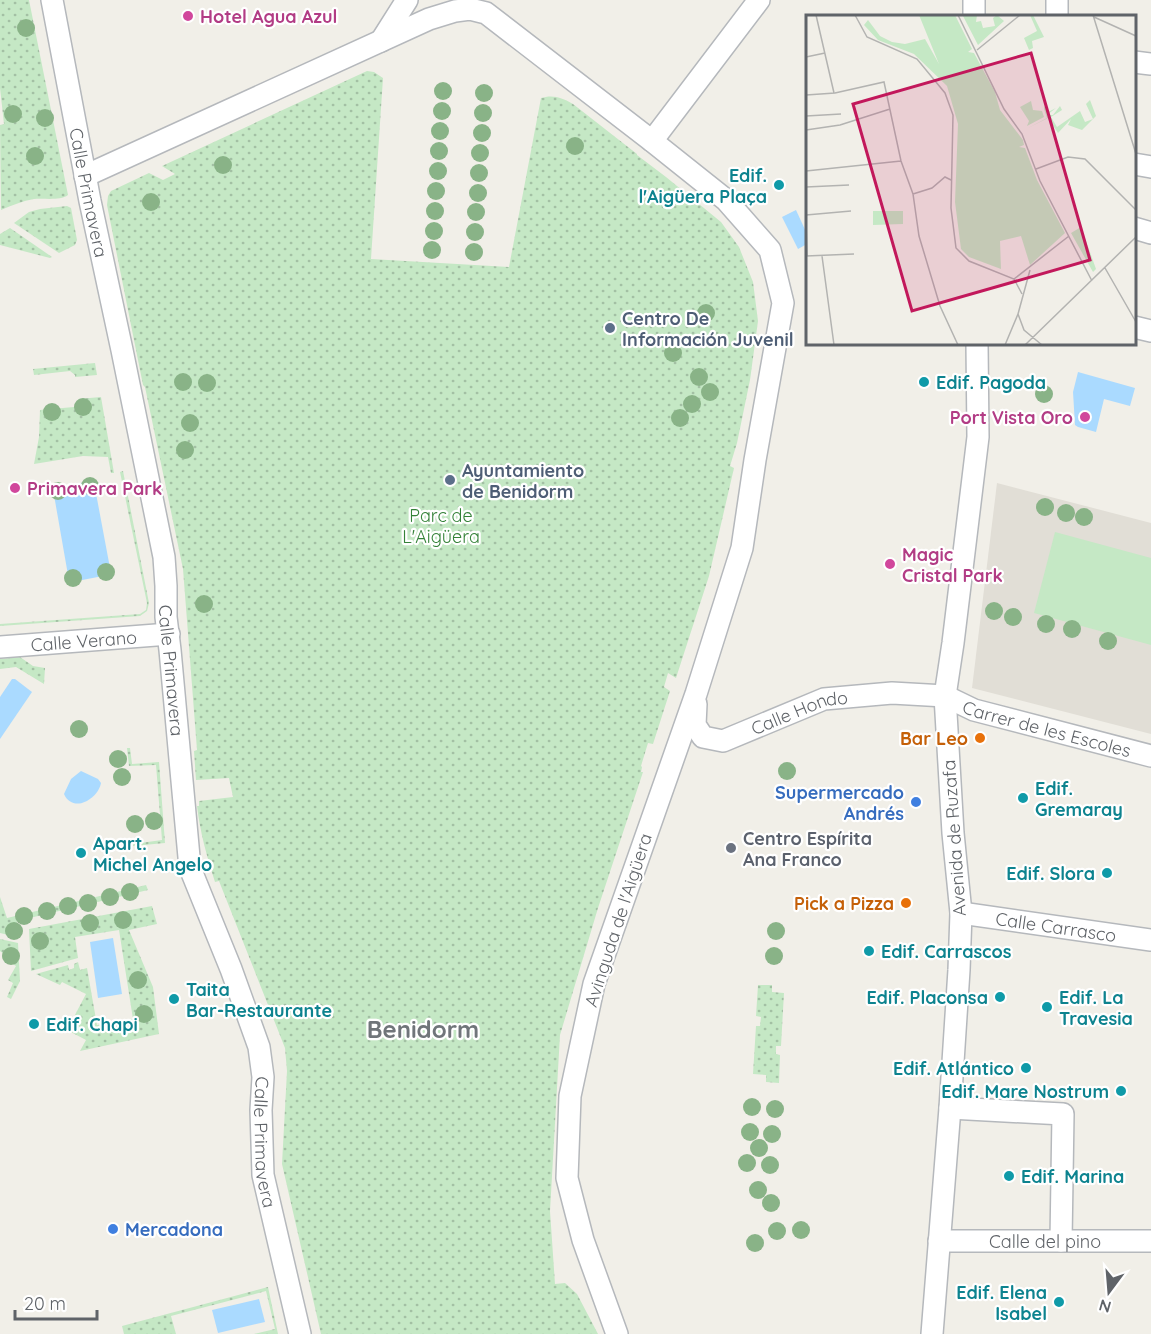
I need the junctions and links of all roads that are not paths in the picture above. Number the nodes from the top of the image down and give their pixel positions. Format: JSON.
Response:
{"nodes":[{"id":1,"x":52,"y":0,"type":"edge"},
{"id":2,"x":407,"y":0,"type":"edge"},
{"id":3,"x":759,"y":0,"type":"edge"},
{"id":4,"x":484,"y":6,"type":"edge"},
{"id":5,"x":381,"y":41,"type":"junction"},
{"id":6,"x":1136,"y":62,"type":"edge"},
{"id":7,"x":1151,"y":64,"type":"edge"},
{"id":8,"x":652,"y":141,"type":"junction"},
{"id":9,"x":1136,"y":164,"type":"edge"},
{"id":10,"x":1151,"y":167,"type":"edge"},
{"id":11,"x":85,"y":176,"type":"junction"},
{"id":12,"x":1136,"y":229,"type":"edge"},
{"id":13,"x":1151,"y":233,"type":"edge"},
{"id":14,"x":1136,"y":327,"type":"edge"},
{"id":15,"x":1151,"y":331,"type":"edge"},
{"id":16,"x":977,"y":345,"type":"edge"},
{"id":17,"x":169,"y":634,"type":"junction"},
{"id":18,"x":0,"y":647,"type":"edge"},
{"id":19,"x":696,"y":694,"type":"junction"},
{"id":20,"x":945,"y":696,"type":"junction"},
{"id":21,"x":1151,"y":756,"type":"edge"},
{"id":22,"x":961,"y":913,"type":"junction"},
{"id":23,"x":1151,"y":940,"type":"edge"},
{"id":24,"x":950,"y":1108,"type":"junction"},
{"id":25,"x":939,"y":1241,"type":"junction"},
{"id":26,"x":1061,"y":1241,"type":"junction"},
{"id":27,"x":1151,"y":1241,"type":"edge"},
{"id":28,"x":300,"y":1334,"type":"edge"},
{"id":29,"x":617,"y":1334,"type":"edge"},
{"id":30,"x":932,"y":1334,"type":"edge"}],
"edges":[{"from":1,"to":11,"type":"street","name":"Calle Primavera"},
{"from":2,"to":5,"type":"street"},
{"from":3,"to":8,"type":"street"},
{"from":4,"to":5,"type":"street"},
{"from":4,"to":8,"type":"street"},
{"from":5,"to":11,"type":"street"},
{"from":6,"to":7,"type":"street"},
{"from":8,"to":19,"type":"street"},
{"from":9,"to":10,"type":"street"},
{"from":11,"to":17,"type":"street","name":"Calle Primavera"},
{"from":12,"to":13,"type":"street"},
{"from":14,"to":15,"type":"street"},
{"from":16,"to":20,"type":"street","name":"Avenida de Ruzafa"},
{"from":17,"to":18,"type":"street","name":"Calle Verano"},
{"from":17,"to":28,"type":"street","name":"Calle Primavera"},
{"from":19,"to":20,"type":"street","name":"Calle Hondo"},
{"from":19,"to":29,"type":"street","name":"Avinguda de l'Aigüera"},
{"from":20,"to":21,"type":"street","name":"Carrer de les Escoles"},
{"from":20,"to":22,"type":"street","name":"Avenida de Ruzafa"},
{"from":22,"to":23,"type":"street","name":"Calle Carrasco"},
{"from":22,"to":24,"type":"street","name":"Avenida de Ruzafa"},
{"from":24,"to":25,"type":"street","name":"Avenida de Ruzafa"},
{"from":24,"to":26,"type":"street"},
{"from":25,"to":26,"type":"street","name":"Calle del pino"},
{"from":25,"to":30,"type":"street","name":"Avenida de Ruzafa"},
{"from":26,"to":27,"type":"street","name":"Calle del pino"}]}
